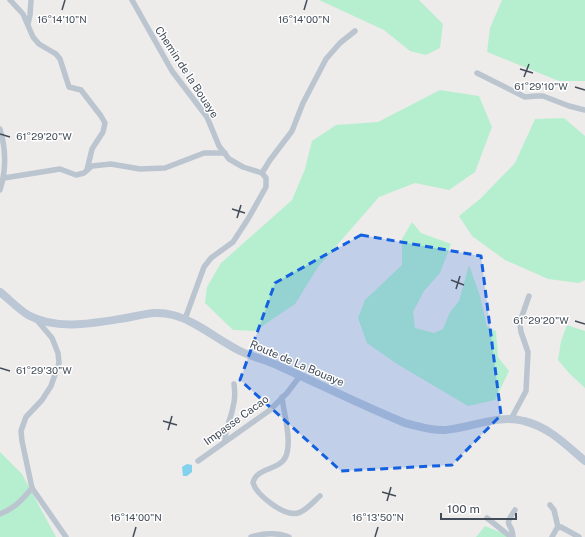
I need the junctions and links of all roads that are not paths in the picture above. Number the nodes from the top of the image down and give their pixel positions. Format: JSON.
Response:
{"nodes":[{"id":1,"x":10,"y":0,"type":"edge"},
{"id":2,"x":30,"y":0,"type":"edge"},
{"id":3,"x":132,"y":0,"type":"edge"},
{"id":4,"x":28,"y":24,"type":"junction"},
{"id":5,"x":355,"y":31,"type":"dead end"},
{"id":6,"x":477,"y":73,"type":"dead end"},
{"id":7,"x":585,"y":110,"type":"edge"},
{"id":8,"x":0,"y":129,"type":"edge"},
{"id":9,"x":225,"y":153,"type":"junction"},
{"id":10,"x":86,"y":170,"type":"junction"},
{"id":11,"x":262,"y":173,"type":"junction"},
{"id":12,"x":4,"y":178,"type":"junction"},
{"id":13,"x":0,"y":190,"type":"edge"},
{"id":14,"x":0,"y":292,"type":"edge"},
{"id":15,"x":529,"y":296,"type":"dead end"},
{"id":16,"x":36,"y":319,"type":"junction"},
{"id":17,"x":185,"y":319,"type":"junction"},
{"id":18,"x":300,"y":376,"type":"junction"},
{"id":19,"x":234,"y":384,"type":"dead end"},
{"id":20,"x":282,"y":397,"type":"junction"},
{"id":21,"x":512,"y":419,"type":"junction"},
{"id":22,"x":226,"y":441,"type":"junction"},
{"id":23,"x":198,"y":460,"type":"dead end"},
{"id":24,"x":585,"y":461,"type":"edge"},
{"id":25,"x":32,"y":488,"type":"junction"},
{"id":26,"x":320,"y":496,"type":"dead end"},
{"id":27,"x":550,"y":505,"type":"dead end"},
{"id":28,"x":515,"y":510,"type":"dead end"},
{"id":29,"x":0,"y":514,"type":"edge"},
{"id":30,"x":487,"y":518,"type":"dead end"},
{"id":31,"x":558,"y":527,"type":"junction"},
{"id":32,"x":66,"y":537,"type":"edge"},
{"id":33,"x":251,"y":537,"type":"edge"},
{"id":34,"x":289,"y":537,"type":"edge"},
{"id":35,"x":512,"y":537,"type":"edge"},
{"id":36,"x":552,"y":537,"type":"edge"},
{"id":37,"x":579,"y":537,"type":"edge"}],
"edges":[{"from":1,"to":4,"type":"street"},
{"from":2,"to":4,"type":"street"},
{"from":3,"to":9,"type":"street","name":"Chemin de la Bouaye"},
{"from":4,"to":10,"type":"street"},
{"from":5,"to":11,"type":"street"},
{"from":6,"to":7,"type":"street"},
{"from":8,"to":12,"type":"street"},
{"from":9,"to":10,"type":"street"},
{"from":9,"to":11,"type":"street","name":"Chemin de la Bouaye"},
{"from":10,"to":12,"type":"street"},
{"from":11,"to":17,"type":"street"},
{"from":12,"to":13,"type":"street"},
{"from":14,"to":16,"type":"main road","name":"Route de La Bouaye"},
{"from":15,"to":21,"type":"street"},
{"from":16,"to":17,"type":"main road","name":"Route de La Bouaye"},
{"from":16,"to":25,"type":"street"},
{"from":17,"to":18,"type":"main road","name":"Route de La Bouaye"},
{"from":18,"to":20,"type":"street","name":"Impasse Cacao"},
{"from":18,"to":21,"type":"main road","name":"Route de La Bouaye"},
{"from":19,"to":22,"type":"street"},
{"from":20,"to":22,"type":"street","name":"Impasse Cacao"},
{"from":20,"to":26,"type":"street"},
{"from":21,"to":24,"type":"main road","name":"Route de La Bouaye"},
{"from":22,"to":23,"type":"street","name":"Impasse Cacao"},
{"from":25,"to":29,"type":"street"},
{"from":25,"to":32,"type":"street"},
{"from":27,"to":31,"type":"street"},
{"from":28,"to":35,"type":"street"},
{"from":30,"to":35,"type":"street"},
{"from":31,"to":36,"type":"street"},
{"from":31,"to":37,"type":"street"},
{"from":33,"to":34,"type":"street"}]}
